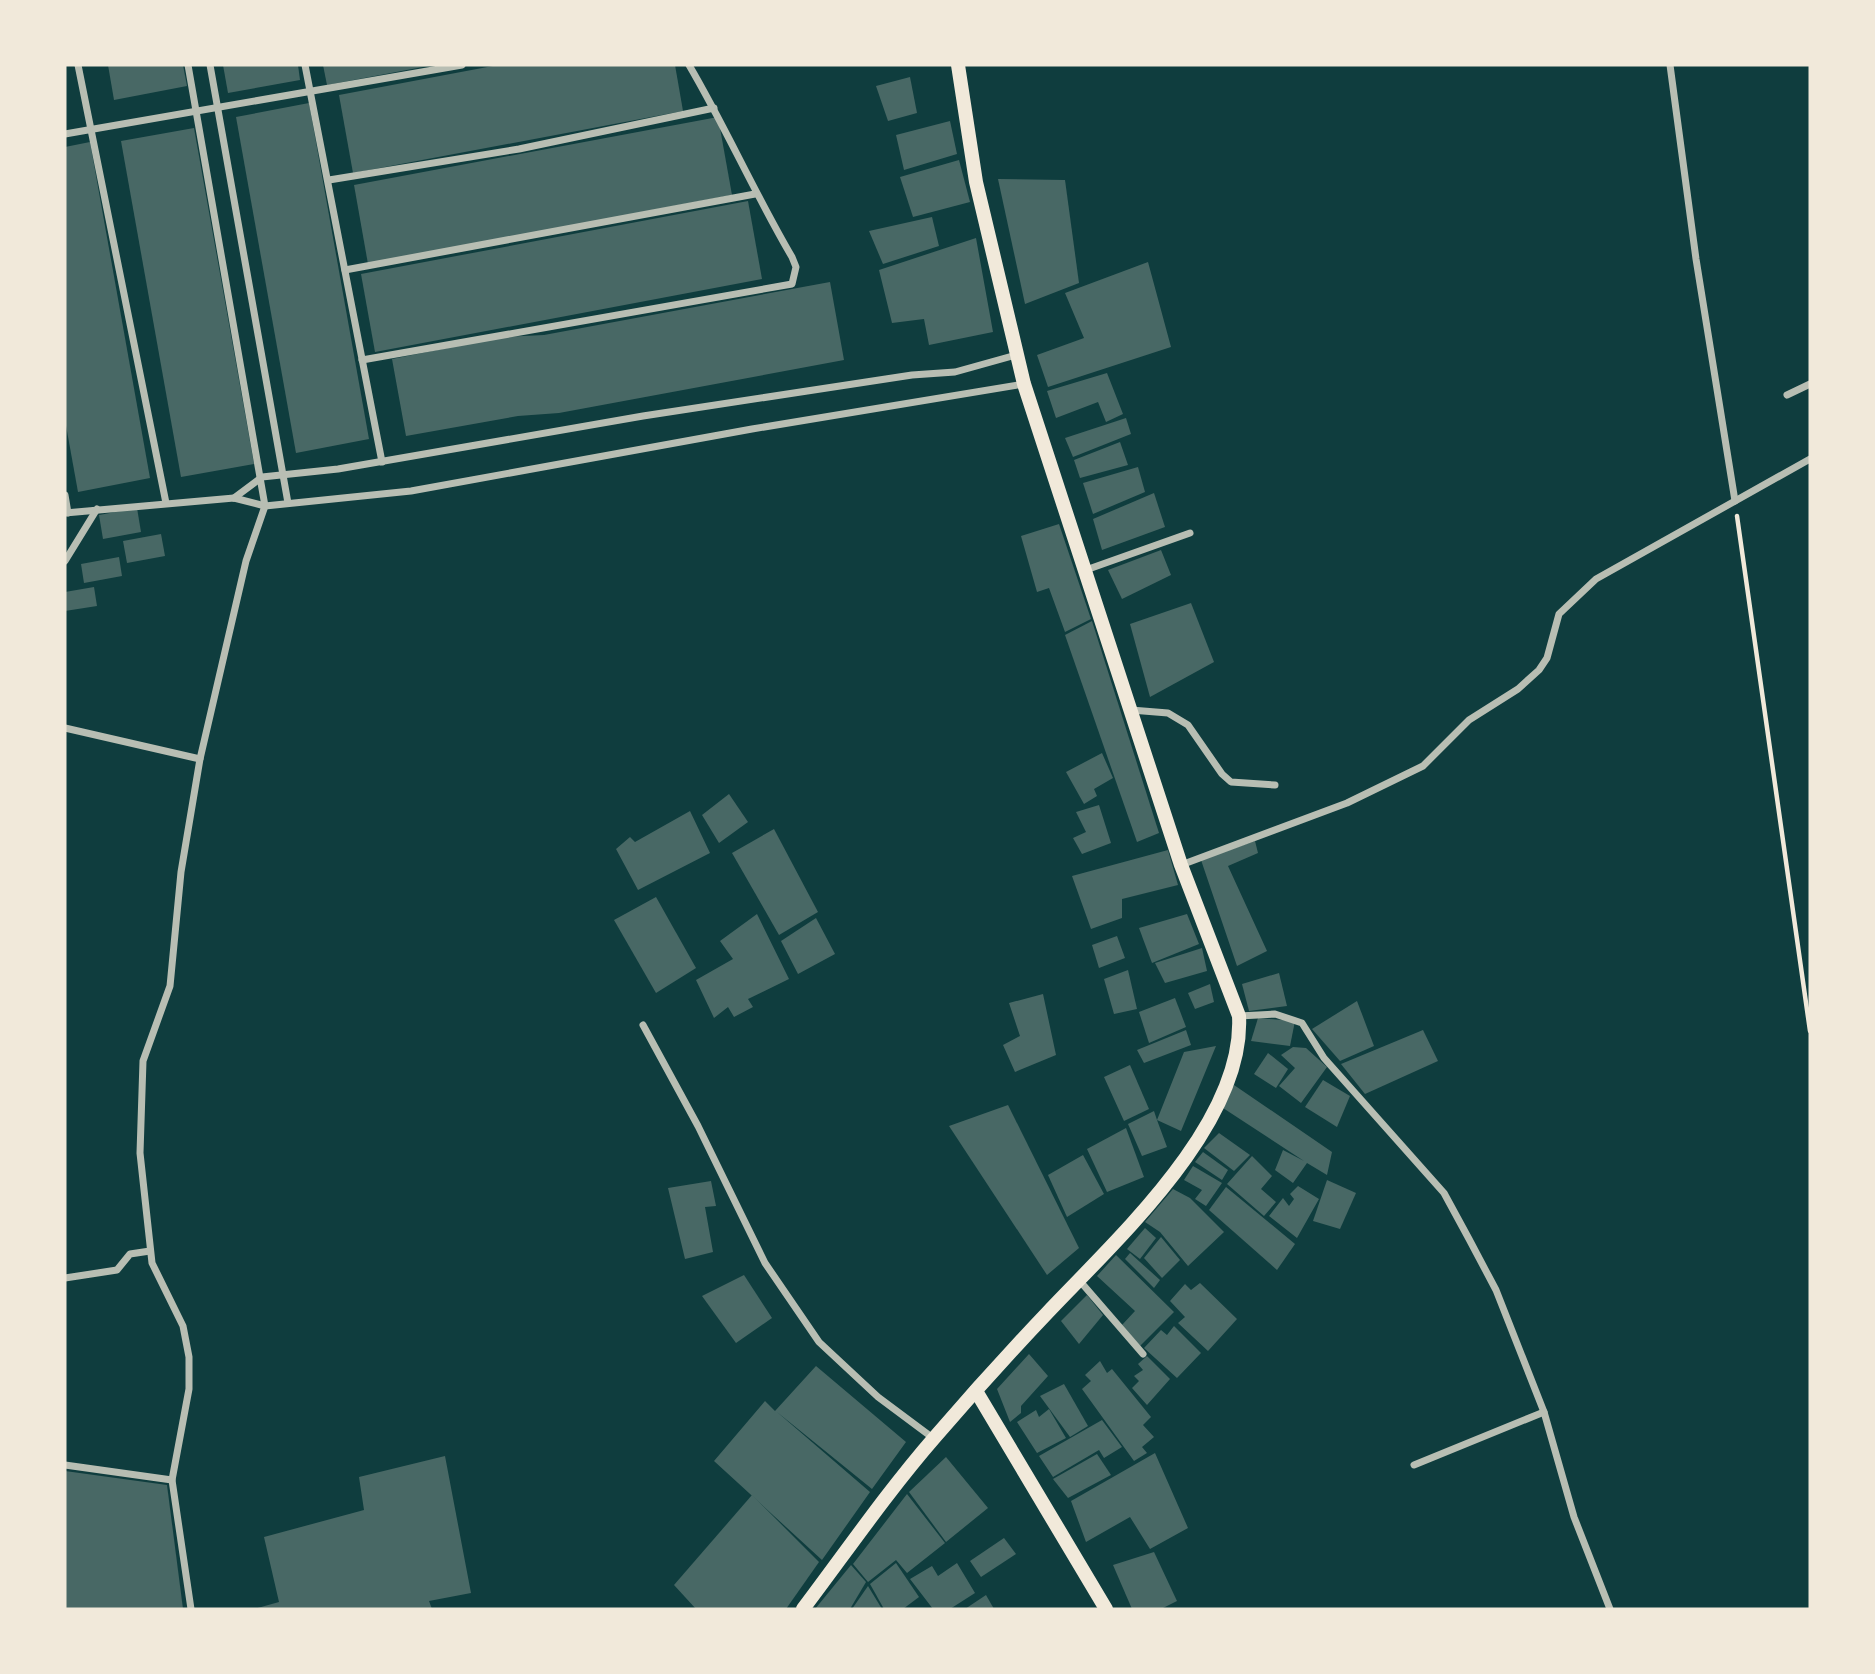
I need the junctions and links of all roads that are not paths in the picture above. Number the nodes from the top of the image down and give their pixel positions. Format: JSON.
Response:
{"nodes":[{"id":1,"x":78,"y":65,"type":"edge"},
{"id":2,"x":188,"y":65,"type":"edge"},
{"id":3,"x":210,"y":65,"type":"edge"},
{"id":4,"x":305,"y":65,"type":"edge"},
{"id":5,"x":462,"y":65,"type":"edge"},
{"id":6,"x":689,"y":65,"type":"edge"},
{"id":7,"x":958,"y":65,"type":"edge"},
{"id":8,"x":1670,"y":65,"type":"edge"},
{"id":9,"x":309,"y":93,"type":"junction"},
{"id":10,"x":714,"y":108,"type":"junction"},
{"id":11,"x":219,"y":109,"type":"junction"},
{"id":12,"x":197,"y":113,"type":"junction"},
{"id":13,"x":90,"y":130,"type":"junction"},
{"id":14,"x":65,"y":134,"type":"edge"},
{"id":15,"x":329,"y":180,"type":"junction"},
{"id":16,"x":755,"y":194,"type":"junction"},
{"id":17,"x":345,"y":270,"type":"junction"},
{"id":18,"x":1016,"y":355,"type":"junction"},
{"id":19,"x":362,"y":360,"type":"junction"},
{"id":20,"x":1024,"y":384,"type":"junction"},
{"id":21,"x":1810,"y":384,"type":"edge"},
{"id":22,"x":1787,"y":395,"type":"dead end"},
{"id":23,"x":1810,"y":459,"type":"edge"},
{"id":24,"x":382,"y":462,"type":"junction"},
{"id":25,"x":284,"y":474,"type":"junction"},
{"id":26,"x":262,"y":477,"type":"junction"},
{"id":27,"x":65,"y":495,"type":"edge"},
{"id":28,"x":234,"y":498,"type":"junction"},
{"id":29,"x":1735,"y":501,"type":"junction"},
{"id":30,"x":166,"y":503,"type":"junction"},
{"id":31,"x":288,"y":503,"type":"junction"},
{"id":32,"x":265,"y":506,"type":"junction"},
{"id":33,"x":97,"y":509,"type":"junction"},
{"id":34,"x":66,"y":513,"type":"edge"},
{"id":35,"x":1190,"y":533,"type":"dead end"},
{"id":36,"x":65,"y":561,"type":"edge"},
{"id":37,"x":1083,"y":571,"type":"junction"},
{"id":38,"x":1131,"y":710,"type":"junction"},
{"id":39,"x":65,"y":728,"type":"edge"},
{"id":40,"x":200,"y":760,"type":"junction"},
{"id":41,"x":1275,"y":785,"type":"dead end"},
{"id":42,"x":1181,"y":865,"type":"junction"},
{"id":43,"x":1239,"y":1016,"type":"junction"},
{"id":44,"x":643,"y":1025,"type":"dead end"},
{"id":45,"x":150,"y":1251,"type":"junction"},
{"id":46,"x":65,"y":1278,"type":"edge"},
{"id":47,"x":1079,"y":1280,"type":"junction"},
{"id":48,"x":1143,"y":1354,"type":"dead end"},
{"id":49,"x":976,"y":1391,"type":"junction"},
{"id":50,"x":1544,"y":1412,"type":"junction"},
{"id":51,"x":933,"y":1438,"type":"junction"},
{"id":52,"x":65,"y":1465,"type":"edge"},
{"id":53,"x":1414,"y":1465,"type":"dead end"},
{"id":54,"x":172,"y":1480,"type":"junction"},
{"id":55,"x":191,"y":1609,"type":"edge"},
{"id":56,"x":803,"y":1609,"type":"edge"},
{"id":57,"x":1106,"y":1609,"type":"edge"},
{"id":58,"x":1610,"y":1609,"type":"edge"}],
"edges":[{"from":1,"to":13,"type":"street"},
{"from":2,"to":12,"type":"street"},
{"from":3,"to":11,"type":"street"},
{"from":4,"to":9,"type":"street"},
{"from":5,"to":9,"type":"street"},
{"from":6,"to":10,"type":"street"},
{"from":7,"to":18,"type":"main road"},
{"from":8,"to":29,"type":"street"},
{"from":9,"to":11,"type":"street"},
{"from":9,"to":15,"type":"street"},
{"from":10,"to":15,"type":"street"},
{"from":10,"to":16,"type":"street"},
{"from":11,"to":12,"type":"street"},
{"from":11,"to":25,"type":"street"},
{"from":12,"to":13,"type":"street"},
{"from":12,"to":26,"type":"street"},
{"from":13,"to":14,"type":"street"},
{"from":13,"to":30,"type":"street"},
{"from":15,"to":17,"type":"street"},
{"from":16,"to":17,"type":"street"},
{"from":16,"to":19,"type":"street"},
{"from":17,"to":19,"type":"street"},
{"from":18,"to":20,"type":"main road"},
{"from":18,"to":24,"type":"street"},
{"from":19,"to":24,"type":"street"},
{"from":20,"to":31,"type":"street"},
{"from":20,"to":37,"type":"main road"},
{"from":21,"to":22,"type":"street"},
{"from":23,"to":29,"type":"street"},
{"from":24,"to":25,"type":"street"},
{"from":25,"to":26,"type":"street"},
{"from":25,"to":31,"type":"street"},
{"from":26,"to":28,"type":"street"},
{"from":26,"to":32,"type":"street"},
{"from":27,"to":34,"type":"street"},
{"from":28,"to":30,"type":"street"},
{"from":28,"to":32,"type":"street"},
{"from":29,"to":42,"type":"street"},
{"from":30,"to":33,"type":"street"},
{"from":31,"to":32,"type":"street"},
{"from":32,"to":40,"type":"street"},
{"from":33,"to":34,"type":"street"},
{"from":33,"to":36,"type":"street"},
{"from":35,"to":37,"type":"street"},
{"from":37,"to":38,"type":"main road"},
{"from":38,"to":41,"type":"street"},
{"from":38,"to":42,"type":"main road"},
{"from":39,"to":40,"type":"street"},
{"from":40,"to":45,"type":"street"},
{"from":42,"to":43,"type":"main road"},
{"from":43,"to":47,"type":"main road"},
{"from":43,"to":50,"type":"street"},
{"from":44,"to":51,"type":"street"},
{"from":45,"to":46,"type":"street"},
{"from":45,"to":54,"type":"street"},
{"from":47,"to":48,"type":"street"},
{"from":47,"to":49,"type":"main road"},
{"from":49,"to":51,"type":"main road"},
{"from":49,"to":57,"type":"main road"},
{"from":50,"to":53,"type":"street"},
{"from":50,"to":58,"type":"street"},
{"from":51,"to":56,"type":"main road"},
{"from":52,"to":54,"type":"street"},
{"from":54,"to":55,"type":"street"}]}
